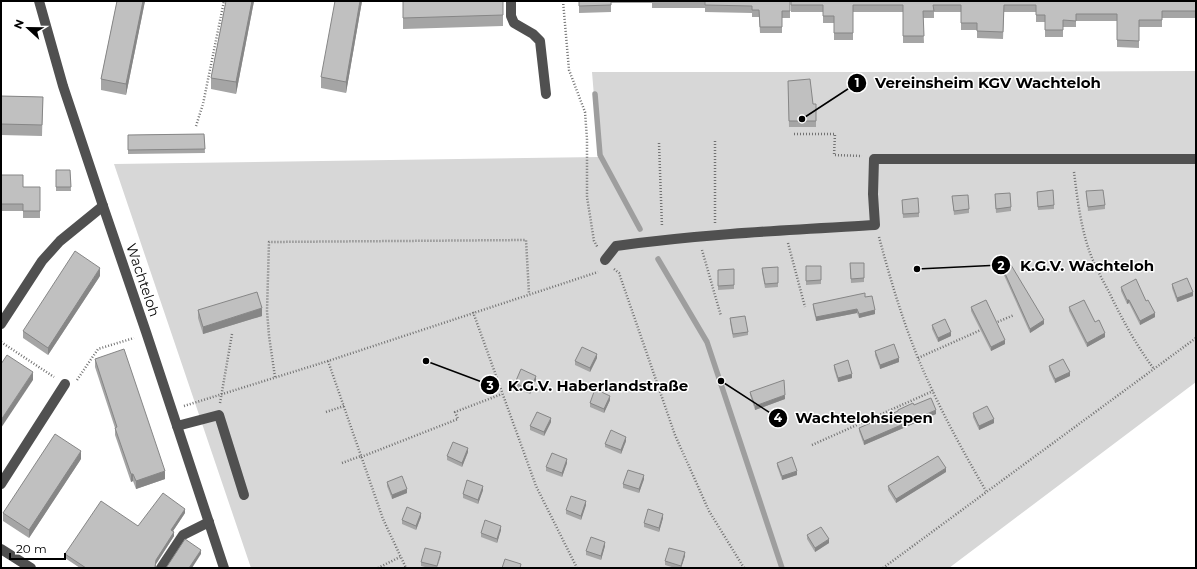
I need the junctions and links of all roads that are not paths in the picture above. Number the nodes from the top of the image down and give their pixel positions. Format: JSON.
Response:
{"nodes":[{"id":1,"x":39,"y":1,"type":"edge"},
{"id":2,"x":511,"y":1,"type":"edge"},
{"id":3,"x":546,"y":94,"type":"dead end"},
{"id":4,"x":1196,"y":159,"type":"edge"},
{"id":5,"x":103,"y":206,"type":"junction"},
{"id":6,"x":606,"y":260,"type":"road end"},
{"id":7,"x":1,"y":324,"type":"edge"},
{"id":8,"x":65,"y":384,"type":"road end"},
{"id":9,"x":177,"y":426,"type":"junction"},
{"id":10,"x":1,"y":484,"type":"edge"},
{"id":11,"x":244,"y":495,"type":"dead end"},
{"id":12,"x":209,"y":522,"type":"junction"},
{"id":13,"x":1,"y":549,"type":"edge"},
{"id":14,"x":31,"y":568,"type":"edge"},
{"id":15,"x":161,"y":568,"type":"edge"},
{"id":16,"x":224,"y":568,"type":"edge"}],
"edges":[{"from":1,"to":5,"type":"street","name":"Wachteloh"},
{"from":2,"to":3,"type":"street"},
{"from":4,"to":6,"type":"street"},
{"from":5,"to":7,"type":"street"},
{"from":5,"to":9,"type":"street","name":"Wachteloh"},
{"from":8,"to":10,"type":"street"},
{"from":9,"to":11,"type":"street"},
{"from":9,"to":12,"type":"street","name":"Wachteloh"},
{"from":12,"to":15,"type":"street"},
{"from":12,"to":16,"type":"street","name":"Wachteloh"},
{"from":13,"to":14,"type":"street"}]}
